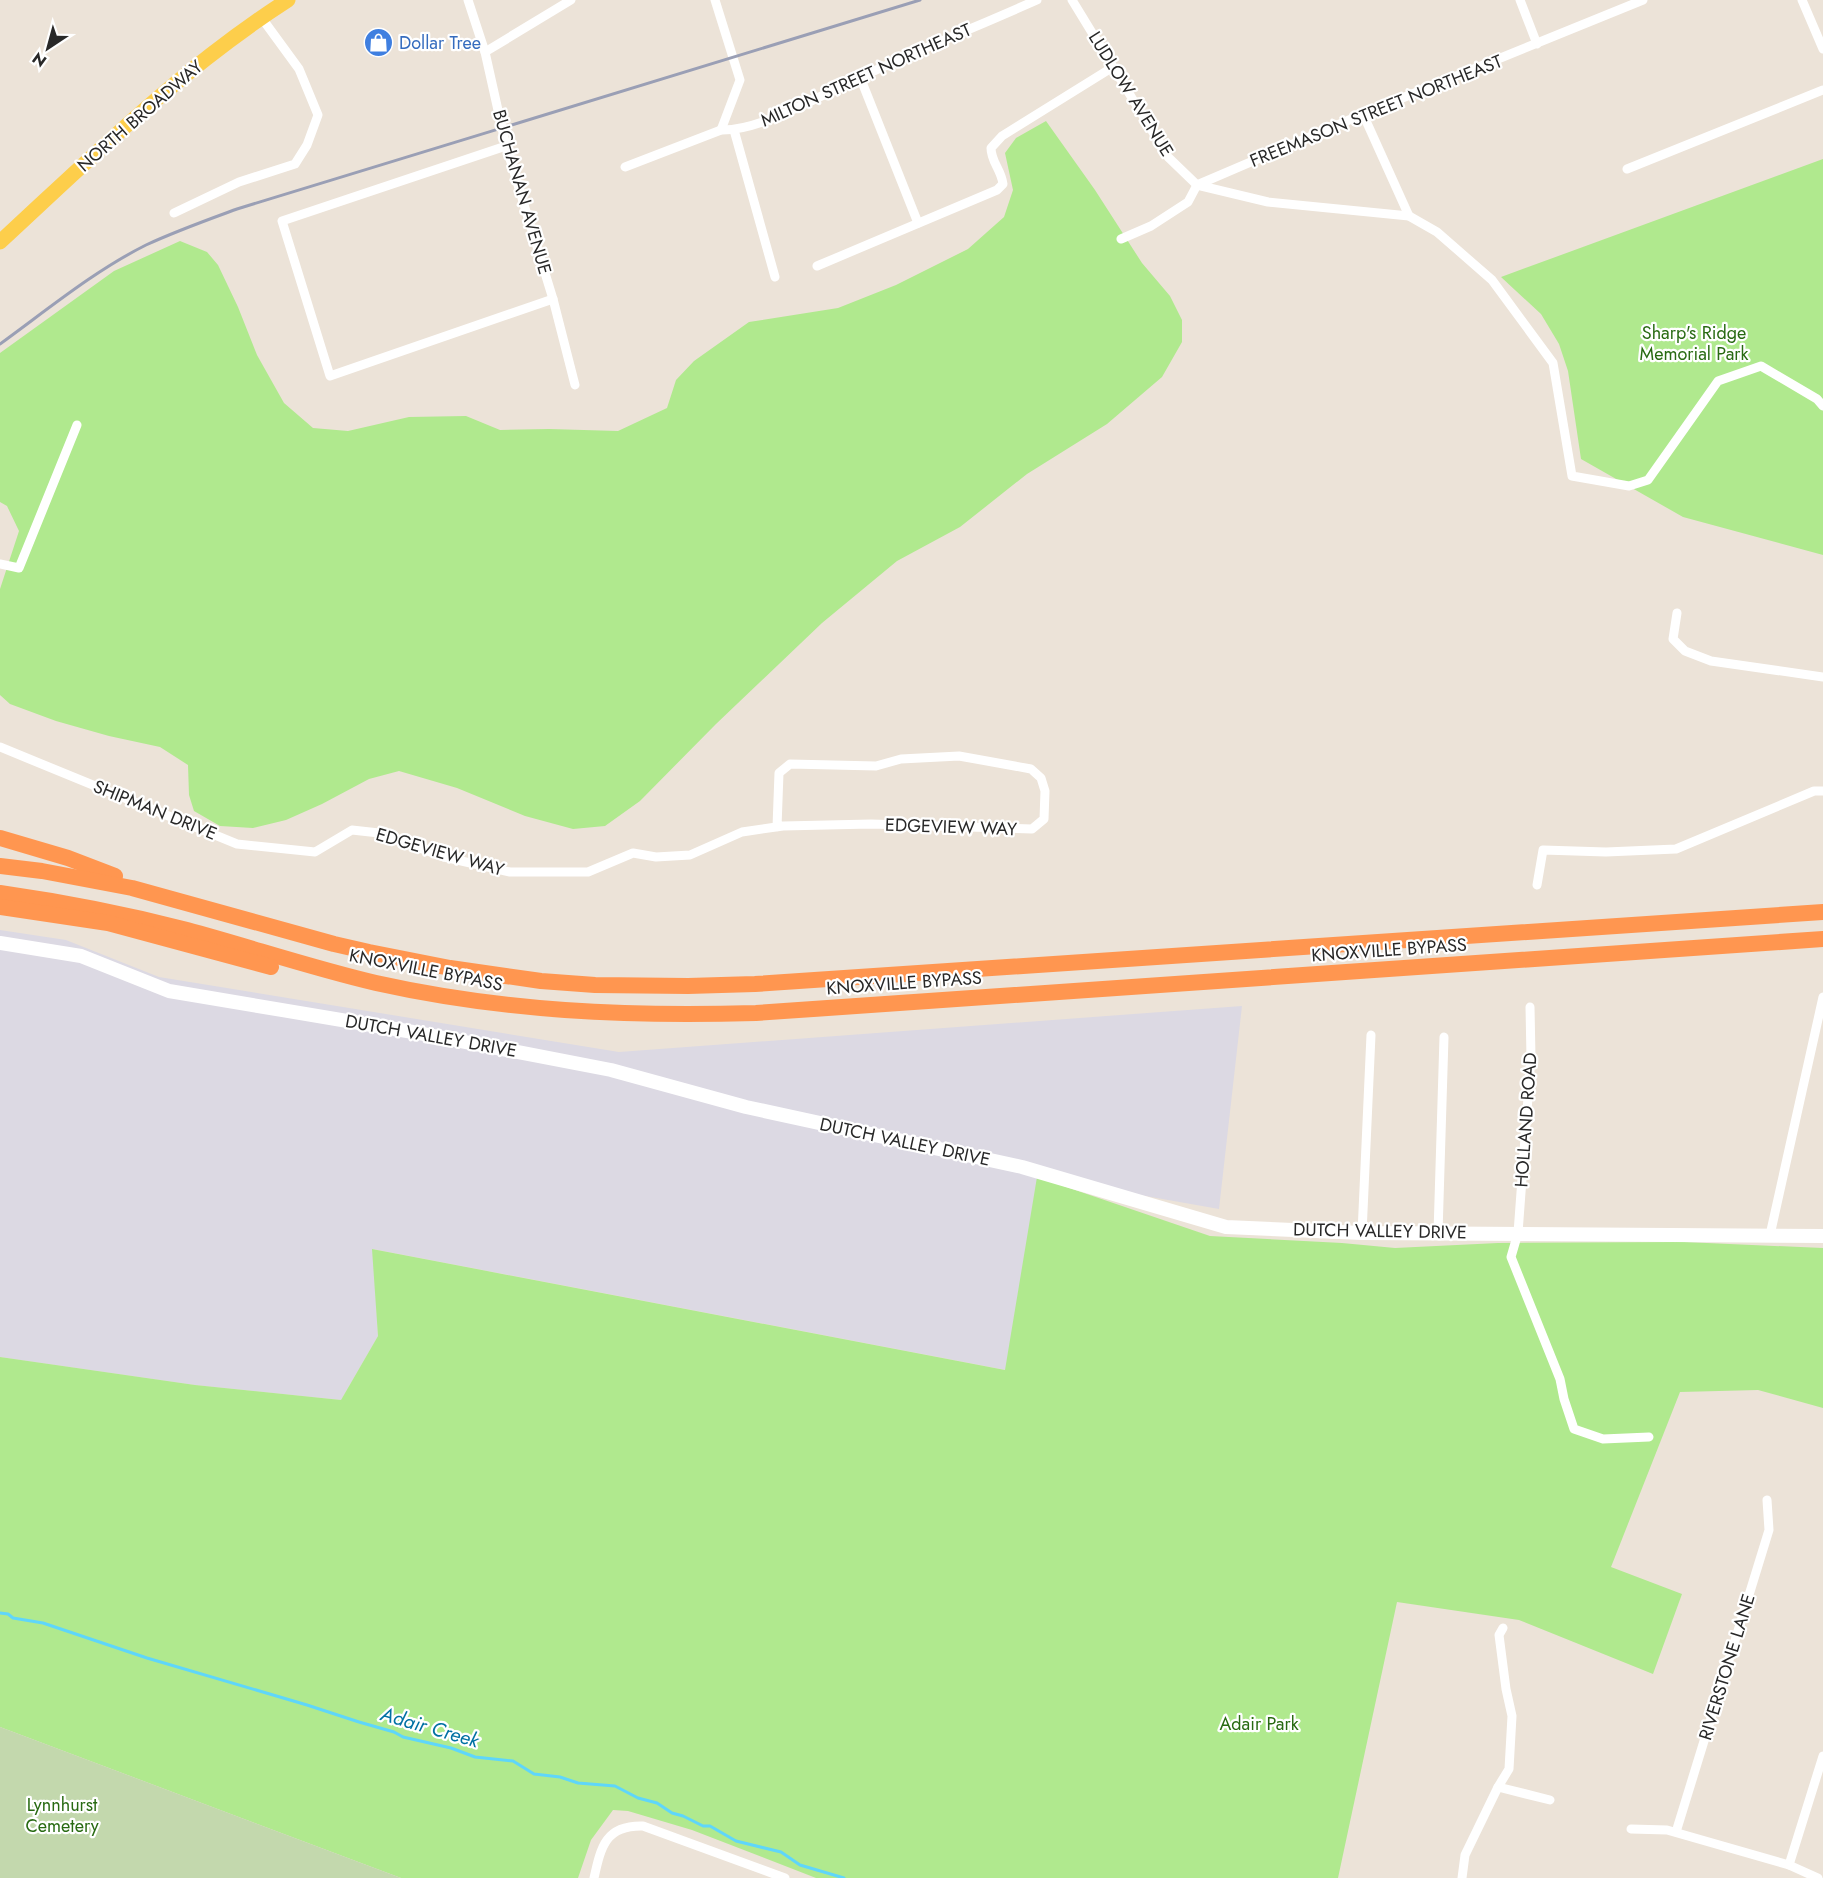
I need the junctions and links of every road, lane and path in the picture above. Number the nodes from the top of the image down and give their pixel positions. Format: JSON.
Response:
{"nodes":[{"id":1,"x":288,"y":0,"type":"edge"},
{"id":2,"x":468,"y":0,"type":"edge"},
{"id":3,"x":571,"y":0,"type":"edge"},
{"id":4,"x":715,"y":0,"type":"edge"},
{"id":5,"x":1037,"y":0,"type":"edge"},
{"id":6,"x":1072,"y":0,"type":"edge"},
{"id":7,"x":1520,"y":0,"type":"edge"},
{"id":8,"x":1643,"y":0,"type":"edge"},
{"id":9,"x":1802,"y":0,"type":"edge"},
{"id":10,"x":261,"y":17,"type":"junction"},
{"id":11,"x":1537,"y":44,"type":"junction"},
{"id":12,"x":1823,"y":49,"type":"edge"},
{"id":13,"x":485,"y":52,"type":"junction"},
{"id":14,"x":1113,"y":67,"type":"junction"},
{"id":15,"x":860,"y":77,"type":"junction"},
{"id":16,"x":1823,"y":90,"type":"edge"},
{"id":17,"x":1363,"y":114,"type":"junction"},
{"id":18,"x":721,"y":130,"type":"junction"},
{"id":19,"x":734,"y":130,"type":"junction"},
{"id":20,"x":506,"y":146,"type":"junction"},
{"id":21,"x":625,"y":167,"type":"dead end"},
{"id":22,"x":1627,"y":170,"type":"dead end"},
{"id":23,"x":1197,"y":185,"type":"junction"},
{"id":24,"x":174,"y":213,"type":"dead end"},
{"id":25,"x":1408,"y":216,"type":"junction"},
{"id":26,"x":918,"y":223,"type":"junction"},
{"id":27,"x":1121,"y":239,"type":"dead end"},
{"id":28,"x":0,"y":242,"type":"edge"},
{"id":29,"x":817,"y":266,"type":"dead end"},
{"id":30,"x":775,"y":277,"type":"dead end"},
{"id":31,"x":553,"y":299,"type":"junction"},
{"id":32,"x":575,"y":385,"type":"dead end"},
{"id":33,"x":1823,"y":406,"type":"edge"},
{"id":34,"x":77,"y":425,"type":"dead end"},
{"id":35,"x":0,"y":564,"type":"edge"},
{"id":36,"x":1677,"y":614,"type":"dead end"},
{"id":37,"x":1823,"y":677,"type":"edge"},
{"id":38,"x":0,"y":747,"type":"edge"},
{"id":39,"x":1823,"y":791,"type":"edge"},
{"id":40,"x":777,"y":827,"type":"junction"},
{"id":41,"x":0,"y":838,"type":"edge"},
{"id":42,"x":315,"y":852,"type":"joint"},
{"id":43,"x":0,"y":866,"type":"edge"},
{"id":44,"x":1537,"y":885,"type":"dead end"},
{"id":45,"x":0,"y":893,"type":"edge"},
{"id":46,"x":181,"y":900,"type":"junction"},
{"id":47,"x":0,"y":907,"type":"edge"},
{"id":48,"x":1823,"y":912,"type":"edge"},
{"id":49,"x":1823,"y":939,"type":"edge"},
{"id":50,"x":0,"y":943,"type":"edge"},
{"id":51,"x":1823,"y":997,"type":"edge"},
{"id":52,"x":1530,"y":1007,"type":"dead end"},
{"id":53,"x":668,"y":1014,"type":"junction"},
{"id":54,"x":1371,"y":1035,"type":"dead end"},
{"id":55,"x":1444,"y":1037,"type":"dead end"},
{"id":56,"x":1362,"y":1233,"type":"junction"},
{"id":57,"x":1438,"y":1233,"type":"junction"},
{"id":58,"x":1518,"y":1233,"type":"junction"},
{"id":59,"x":1770,"y":1235,"type":"junction"},
{"id":60,"x":1823,"y":1236,"type":"edge"},
{"id":61,"x":1649,"y":1437,"type":"dead end"},
{"id":62,"x":1767,"y":1500,"type":"dead end"},
{"id":63,"x":1503,"y":1628,"type":"dead end"},
{"id":64,"x":1823,"y":1756,"type":"edge"},
{"id":65,"x":1498,"y":1788,"type":"junction"},
{"id":66,"x":1550,"y":1800,"type":"dead end"},
{"id":67,"x":1630,"y":1829,"type":"dead end"},
{"id":68,"x":1676,"y":1832,"type":"junction"},
{"id":69,"x":1789,"y":1864,"type":"junction"},
{"id":70,"x":594,"y":1878,"type":"edge"},
{"id":71,"x":785,"y":1878,"type":"edge"},
{"id":72,"x":1462,"y":1878,"type":"edge"},
{"id":73,"x":1818,"y":1878,"type":"edge"}],
"edges":[{"from":1,"to":10,"type":"main road","name":"NORTH BROADWAY"},
{"from":2,"to":13,"type":"street","name":"BUCHANAN AVENUE"},
{"from":3,"to":13,"type":"street"},
{"from":4,"to":18,"type":"street"},
{"from":5,"to":15,"type":"street","name":"MILTON STREET NORTHEAST"},
{"from":6,"to":14,"type":"street","name":"LUDLOW AVENUE"},
{"from":7,"to":11,"type":"street"},
{"from":8,"to":11,"type":"street","name":"FREEMASON STREET NORTHEAST"},
{"from":9,"to":12,"type":"street"},
{"from":10,"to":24,"type":"street"},
{"from":10,"to":28,"type":"main road","name":"NORTH BROADWAY"},
{"from":11,"to":17,"type":"street","name":"FREEMASON STREET NORTHEAST"},
{"from":13,"to":20,"type":"street","name":"BUCHANAN AVENUE"},
{"from":14,"to":23,"type":"street","name":"LUDLOW AVENUE"},
{"from":14,"to":26,"type":"street"},
{"from":15,"to":19,"type":"street","name":"MILTON STREET NORTHEAST"},
{"from":15,"to":26,"type":"street"},
{"from":16,"to":22,"type":"street"},
{"from":17,"to":23,"type":"street","name":"FREEMASON STREET NORTHEAST"},
{"from":17,"to":25,"type":"street"},
{"from":18,"to":19,"type":"street","name":"MILTON STREET NORTHEAST"},
{"from":18,"to":21,"type":"street","name":"MILTON STREET NORTHEAST"},
{"from":19,"to":30,"type":"street"},
{"from":20,"to":31,"type":"street","name":"BUCHANAN AVENUE"},
{"from":20,"to":31,"type":"street"},
{"from":23,"to":25,"type":"street"},
{"from":23,"to":27,"type":"street","name":"FREEMASON STREET NORTHEAST"},
{"from":25,"to":33,"type":"street"},
{"from":26,"to":29,"type":"street"},
{"from":31,"to":32,"type":"street","name":"BUCHANAN AVENUE"},
{"from":34,"to":35,"type":"street"},
{"from":36,"to":37,"type":"street"},
{"from":38,"to":42,"type":"street","name":"SHIPMAN DRIVE"},
{"from":39,"to":44,"type":"street"},
{"from":40,"to":40,"type":"street","name":"EDGEVIEW WAY"},
{"from":40,"to":42,"type":"street","name":"EDGEVIEW WAY"},
{"from":41,"to":46,"type":"highway"},
{"from":43,"to":46,"type":"highway","name":"KNOXVILLE BYPASS"},
{"from":45,"to":53,"type":"highway","name":"KNOXVILLE BYPASS"},
{"from":46,"to":48,"type":"highway","name":"KNOXVILLE BYPASS"},
{"from":47,"to":53,"type":"highway"},
{"from":49,"to":53,"type":"highway","name":"KNOXVILLE BYPASS"},
{"from":50,"to":56,"type":"street","name":"DUTCH VALLEY DRIVE"},
{"from":51,"to":59,"type":"street"},
{"from":52,"to":58,"type":"street","name":"HOLLAND ROAD"},
{"from":54,"to":56,"type":"street"},
{"from":55,"to":57,"type":"street"},
{"from":56,"to":57,"type":"street","name":"DUTCH VALLEY DRIVE"},
{"from":57,"to":58,"type":"street","name":"DUTCH VALLEY DRIVE"},
{"from":58,"to":59,"type":"street","name":"DUTCH VALLEY DRIVE"},
{"from":58,"to":61,"type":"street","name":"HOLLAND ROAD"},
{"from":59,"to":60,"type":"street","name":"DUTCH VALLEY DRIVE"},
{"from":62,"to":68,"type":"street","name":"RIVERSTONE LANE"},
{"from":63,"to":65,"type":"street"},
{"from":64,"to":69,"type":"street"},
{"from":65,"to":66,"type":"street"},
{"from":65,"to":72,"type":"street"},
{"from":67,"to":68,"type":"street"},
{"from":68,"to":69,"type":"street"},
{"from":69,"to":73,"type":"street"},
{"from":70,"to":71,"type":"street"}]}
